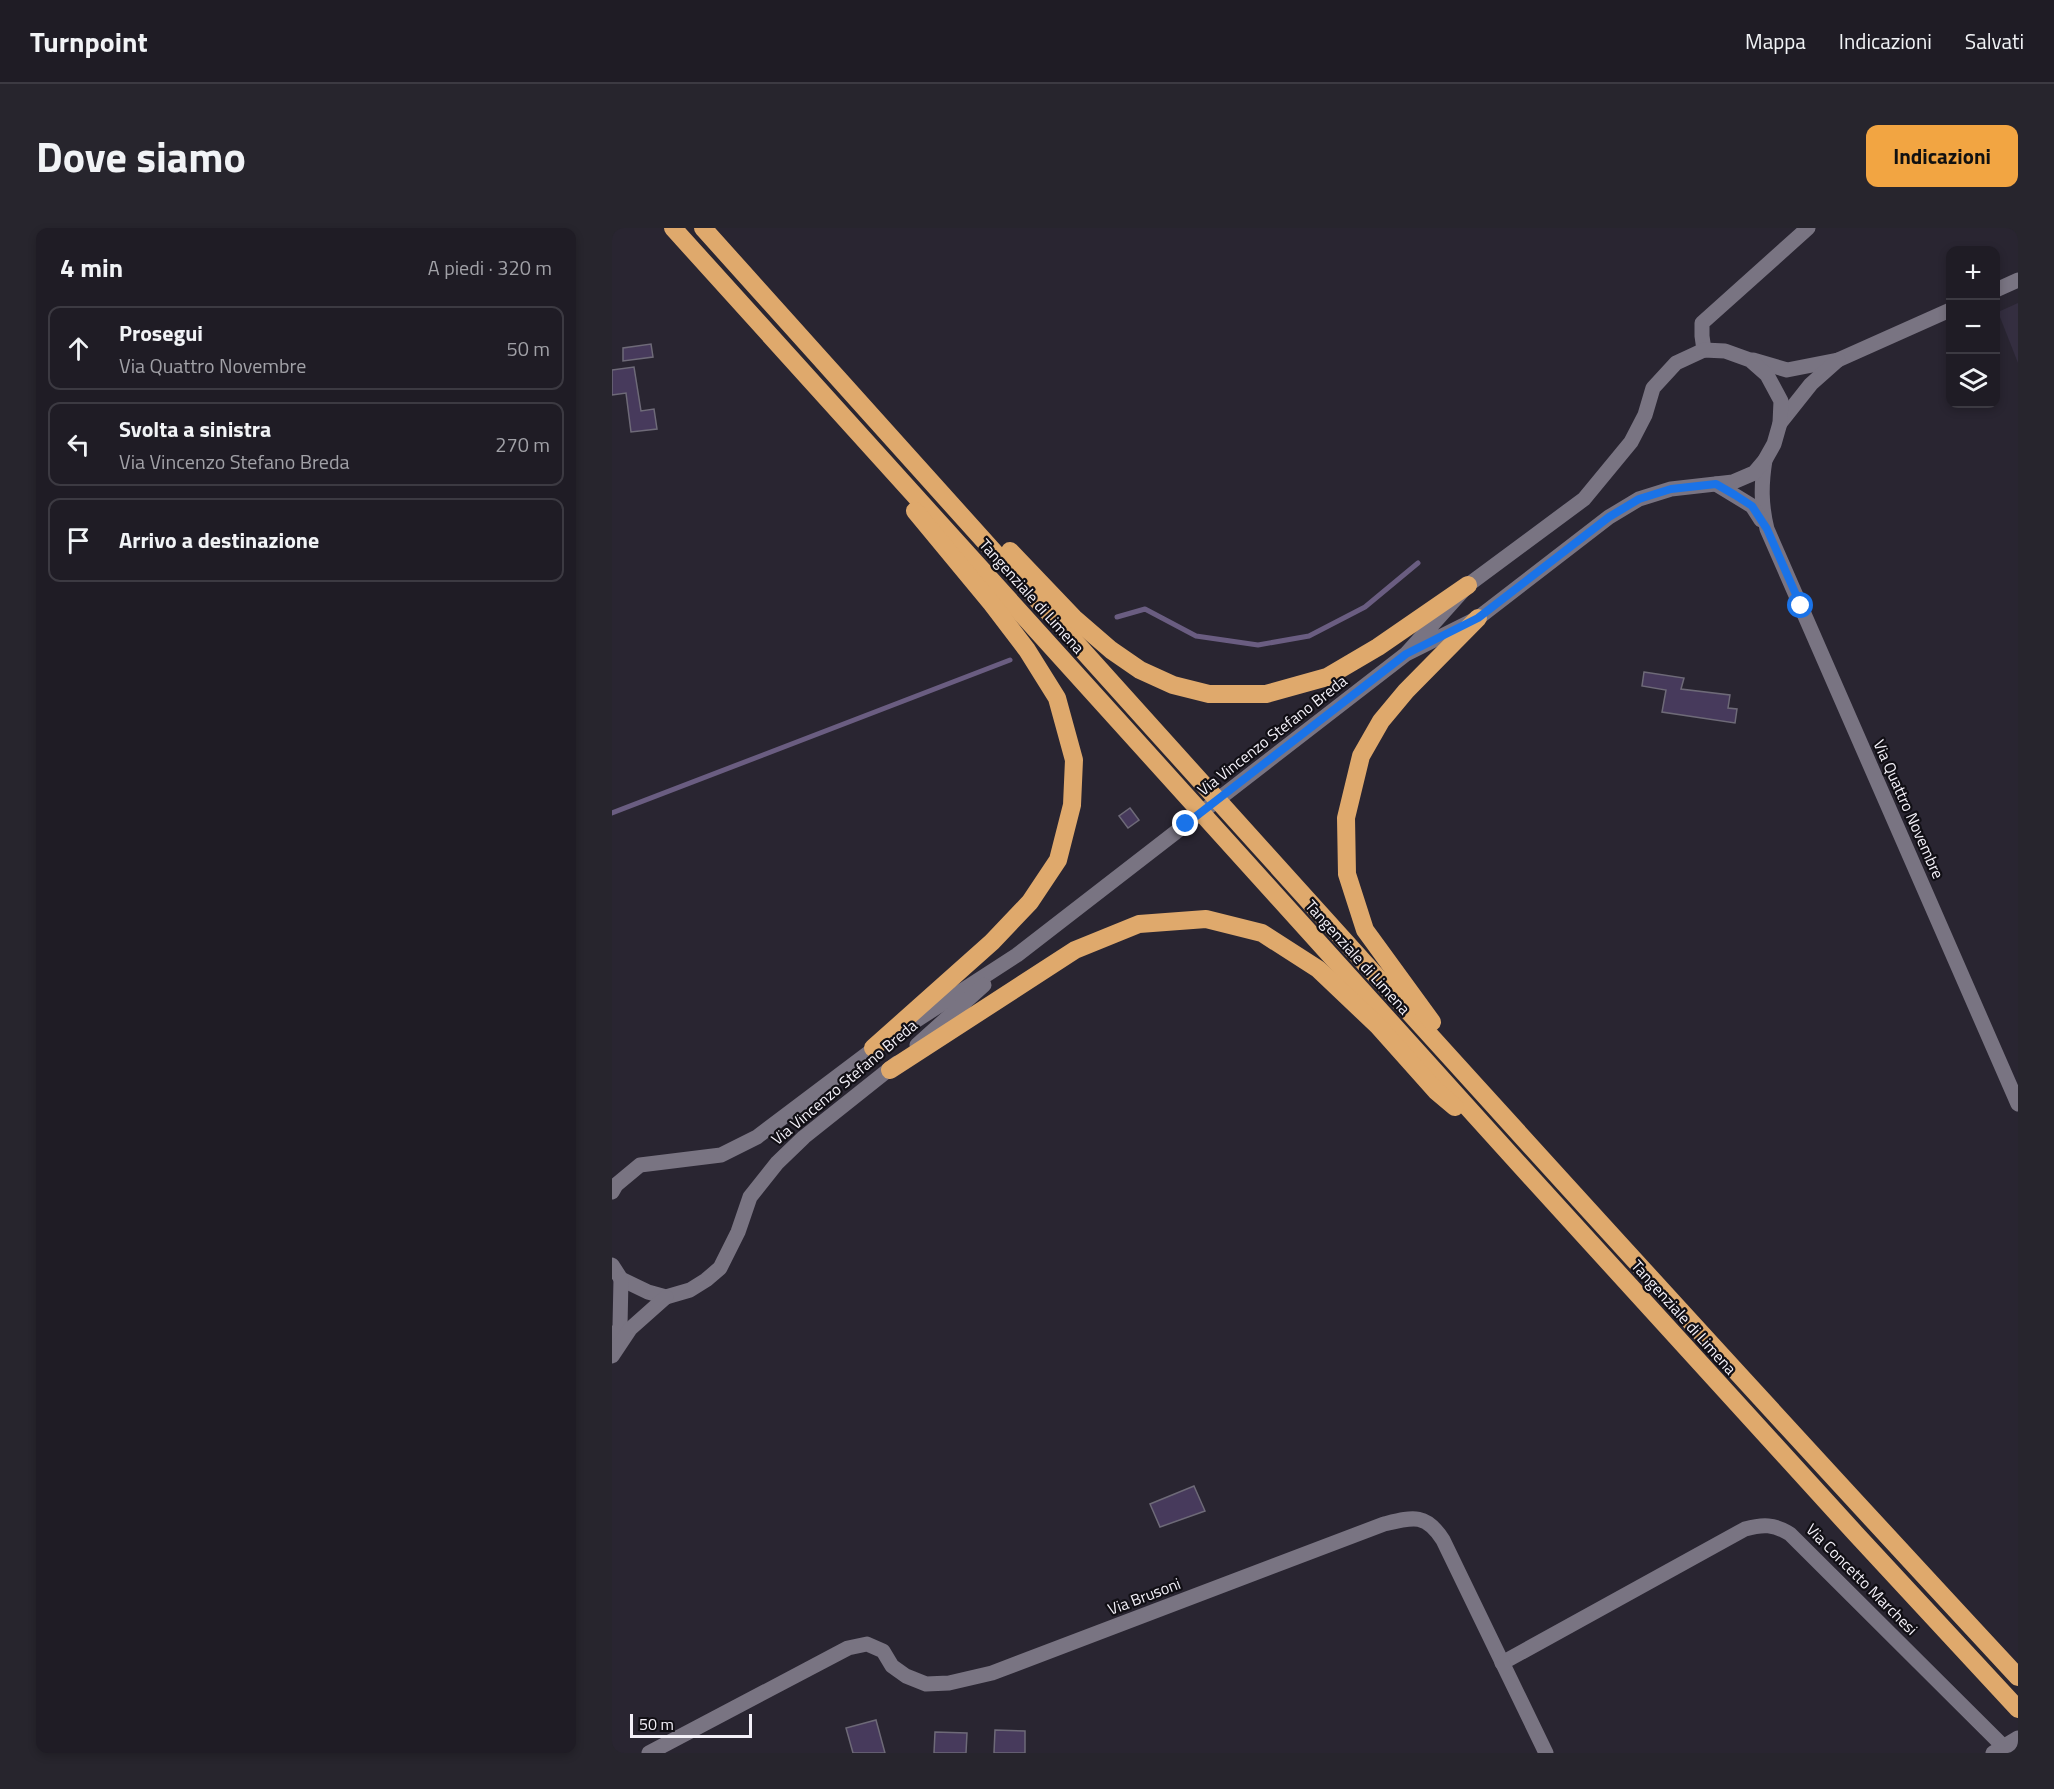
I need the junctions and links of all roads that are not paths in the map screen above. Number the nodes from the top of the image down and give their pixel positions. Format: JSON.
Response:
{"nodes":[{"id":1,"x":703,"y":228,"type":"edge"},
{"id":2,"x":1809,"y":228,"type":"edge"},
{"id":3,"x":676,"y":231,"type":"edge"},
{"id":4,"x":2018,"y":280,"type":"edge"},
{"id":5,"x":2000,"y":288,"type":"edge"},
{"id":6,"x":1946,"y":312,"type":"edge"},
{"id":7,"x":1704,"y":351,"type":"junction"},
{"id":8,"x":1750,"y":360,"type":"junction"},
{"id":9,"x":1838,"y":360,"type":"junction"},
{"id":10,"x":1780,"y":423,"type":"junction"},
{"id":11,"x":893,"y":439,"type":"junction"},
{"id":12,"x":874,"y":450,"type":"junction"},
{"id":13,"x":1765,"y":460,"type":"junction"},
{"id":14,"x":1716,"y":484,"type":"junction"},
{"id":15,"x":1767,"y":529,"type":"junction"},
{"id":16,"x":1468,"y":585,"type":"junction"},
{"id":17,"x":1478,"y":618,"type":"junction"},
{"id":18,"x":1406,"y":654,"type":"junction"},
{"id":19,"x":1017,"y":954,"type":"junction"},
{"id":20,"x":873,"y":1048,"type":"junction"},
{"id":21,"x":890,"y":1070,"type":"junction"},
{"id":22,"x":2018,"y":1104,"type":"edge"},
{"id":23,"x":1495,"y":1108,"type":"junction"},
{"id":24,"x":1508,"y":1152,"type":"junction"},
{"id":25,"x":612,"y":1192,"type":"edge"},
{"id":26,"x":612,"y":1265,"type":"edge"},
{"id":27,"x":621,"y":1279,"type":"junction"},
{"id":28,"x":666,"y":1297,"type":"junction"},
{"id":29,"x":612,"y":1351,"type":"edge"},
{"id":30,"x":612,"y":1356,"type":"edge"},
{"id":31,"x":1502,"y":1663,"type":"junction"},
{"id":32,"x":2018,"y":1677,"type":"edge"},
{"id":33,"x":2018,"y":1708,"type":"edge"},
{"id":34,"x":2018,"y":1737,"type":"edge"},
{"id":35,"x":1994,"y":1746,"type":"edge"},
{"id":36,"x":649,"y":1753,"type":"edge"},
{"id":37,"x":1546,"y":1753,"type":"edge"},
{"id":38,"x":2010,"y":1753,"type":"edge"}],
"edges":[{"from":1,"to":11,"type":"highway","name":"Tangenziale di Limena"},
{"from":2,"to":7,"type":"street"},
{"from":3,"to":12,"type":"highway","name":"Tangenziale di Limena"},
{"from":4,"to":5,"type":"street"},
{"from":6,"to":9,"type":"street","name":"Via Vincenzo Stefano Breda"},
{"from":7,"to":8,"type":"street","name":"Via Vincenzo Stefano Breda"},
{"from":7,"to":16,"type":"street","name":"Via Vincenzo Stefano Breda"},
{"from":8,"to":9,"type":"street","name":"Via Vincenzo Stefano Breda"},
{"from":8,"to":10,"type":"street","name":"Via Vincenzo Stefano Breda"},
{"from":9,"to":10,"type":"street","name":"Via Vincenzo Stefano Breda"},
{"from":10,"to":13,"type":"street","name":"Via Vincenzo Stefano Breda"},
{"from":11,"to":16,"type":"highway"},
{"from":11,"to":23,"type":"highway","name":"Tangenziale di Limena"},
{"from":12,"to":20,"type":"highway"},
{"from":12,"to":24,"type":"highway","name":"Tangenziale di Limena"},
{"from":13,"to":14,"type":"street","name":"Via Vincenzo Stefano Breda"},
{"from":13,"to":15,"type":"street","name":"Via Quattro Novembre"},
{"from":14,"to":15,"type":"street","name":"Via Quattro Novembre"},
{"from":14,"to":17,"type":"street","name":"Via Vincenzo Stefano Breda"},
{"from":15,"to":22,"type":"street","name":"Via Quattro Novembre"},
{"from":16,"to":18,"type":"street","name":"Via Vincenzo Stefano Breda"},
{"from":17,"to":18,"type":"street","name":"Via Vincenzo Stefano Breda"},
{"from":17,"to":23,"type":"highway"},
{"from":18,"to":19,"type":"street","name":"Via Vincenzo Stefano Breda"},
{"from":19,"to":20,"type":"street","name":"Via Vincenzo Stefano Breda"},
{"from":19,"to":21,"type":"street","name":"Via Vincenzo Stefano Breda"},
{"from":20,"to":25,"type":"street","name":"Via Vincenzo Stefano Breda"},
{"from":21,"to":24,"type":"highway"},
{"from":21,"to":28,"type":"street","name":"Via Vincenzo Stefano Breda"},
{"from":23,"to":32,"type":"highway","name":"Tangenziale di Limena"},
{"from":24,"to":33,"type":"highway","name":"Tangenziale di Limena"},
{"from":26,"to":27,"type":"street"},
{"from":27,"to":28,"type":"street"},
{"from":27,"to":29,"type":"street"},
{"from":28,"to":30,"type":"street","name":"Via Vincenzo Stefano Breda"},
{"from":31,"to":35,"type":"street","name":"Via Concetto Marchesi"},
{"from":31,"to":36,"type":"street","name":"Via Brusoni"},
{"from":31,"to":37,"type":"street","name":"Via Brusoni"},
{"from":34,"to":35,"type":"street"},
{"from":35,"to":38,"type":"street","name":"Via Concetto Marchesi"}]}
